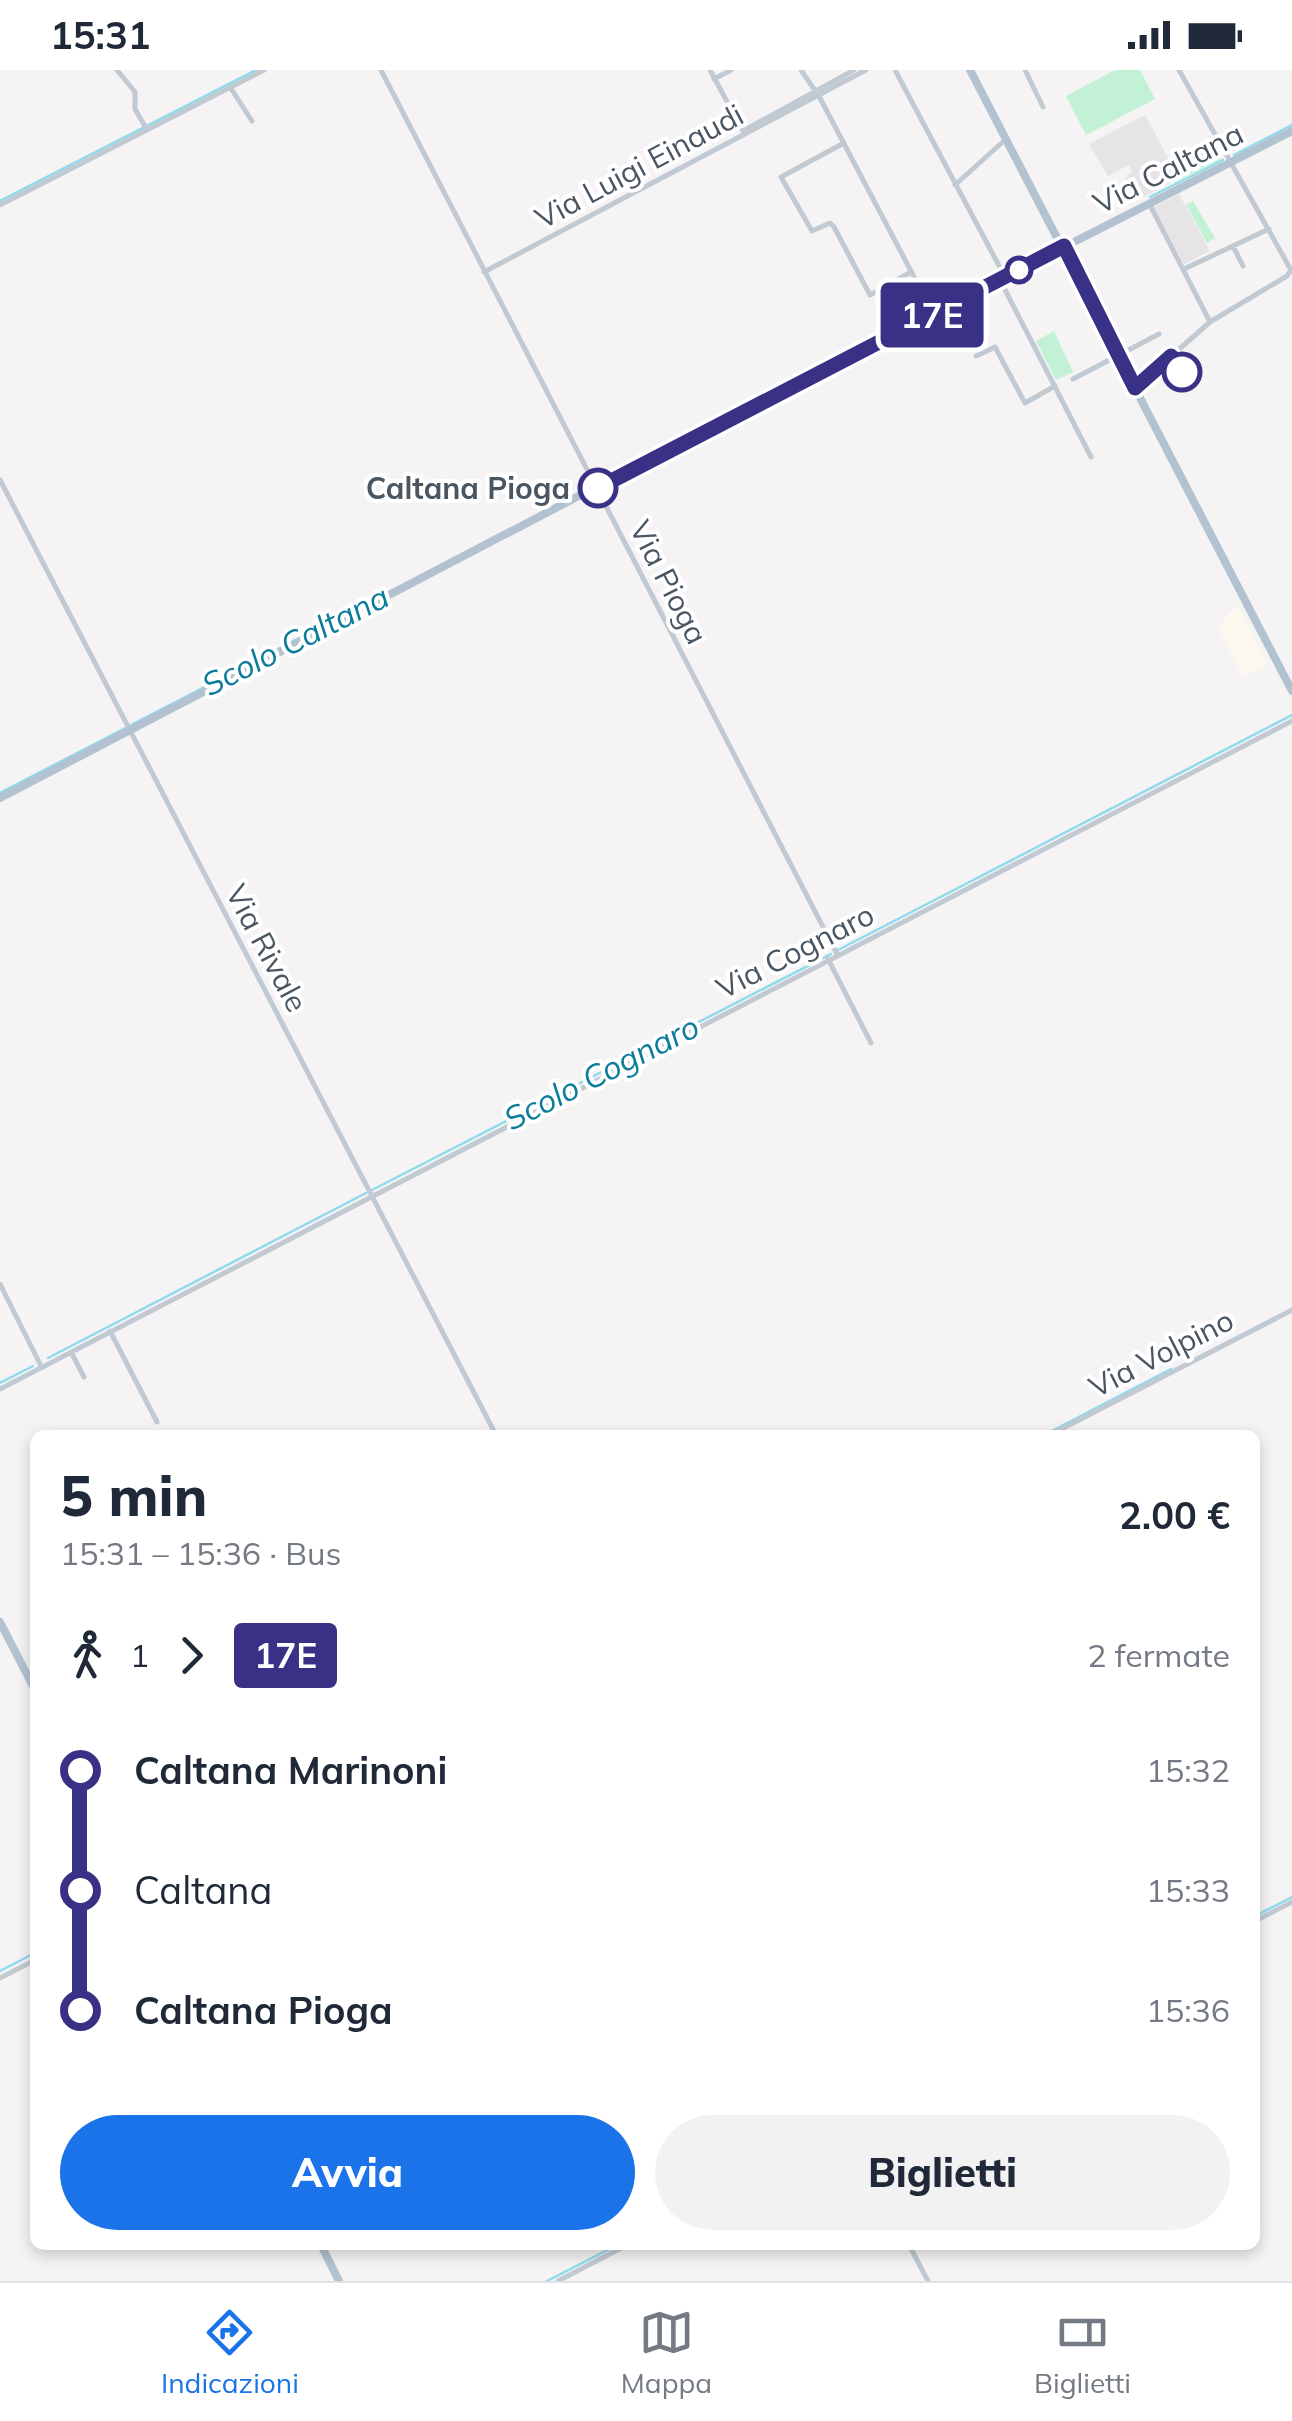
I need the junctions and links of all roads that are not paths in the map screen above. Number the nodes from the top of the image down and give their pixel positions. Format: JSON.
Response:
{"nodes":[{"id":1,"x":118,"y":70,"type":"edge"},
{"id":2,"x":264,"y":70,"type":"edge"},
{"id":3,"x":380,"y":70,"type":"edge"},
{"id":4,"x":710,"y":70,"type":"edge"},
{"id":5,"x":731,"y":70,"type":"edge"},
{"id":6,"x":801,"y":70,"type":"edge"},
{"id":7,"x":854,"y":70,"type":"edge"},
{"id":8,"x":866,"y":70,"type":"edge"},
{"id":9,"x":896,"y":70,"type":"edge"},
{"id":10,"x":970,"y":70,"type":"edge"},
{"id":11,"x":1025,"y":70,"type":"edge"},
{"id":12,"x":1179,"y":70,"type":"edge"},
{"id":13,"x":714,"y":79,"type":"junction"},
{"id":14,"x":230,"y":87,"type":"junction"},
{"id":15,"x":816,"y":94,"type":"junction"},
{"id":16,"x":1044,"y":107,"type":"dead end"},
{"id":17,"x":252,"y":121,"type":"dead end"},
{"id":18,"x":146,"y":128,"type":"junction"},
{"id":19,"x":1292,"y":131,"type":"edge"},
{"id":20,"x":745,"y":133,"type":"junction"},
{"id":21,"x":1006,"y":139,"type":"junction"},
{"id":22,"x":844,"y":143,"type":"junction"},
{"id":23,"x":1230,"y":162,"type":"junction"},
{"id":24,"x":956,"y":185,"type":"junction"},
{"id":25,"x":1149,"y":202,"type":"junction"},
{"id":26,"x":0,"y":205,"type":"edge"},
{"id":27,"x":1269,"y":229,"type":"junction"},
{"id":28,"x":1064,"y":246,"type":"junction"},
{"id":29,"x":1233,"y":246,"type":"junction"},
{"id":30,"x":1243,"y":266,"type":"dead end"},
{"id":31,"x":1184,"y":269,"type":"junction"},
{"id":32,"x":1292,"y":270,"type":"edge"},
{"id":33,"x":484,"y":272,"type":"junction"},
{"id":34,"x":911,"y":272,"type":"junction"},
{"id":35,"x":1002,"y":279,"type":"junction"},
{"id":36,"x":944,"y":308,"type":"junction"},
{"id":37,"x":934,"y":314,"type":"junction"},
{"id":38,"x":1210,"y":322,"type":"junction"},
{"id":39,"x":1160,"y":334,"type":"dead end"},
{"id":40,"x":958,"y":335,"type":"dead end"},
{"id":41,"x":1118,"y":355,"type":"junction"},
{"id":42,"x":976,"y":356,"type":"dead end"},
{"id":43,"x":1073,"y":380,"type":"dead end"},
{"id":44,"x":1055,"y":386,"type":"junction"},
{"id":45,"x":1135,"y":388,"type":"junction"},
{"id":46,"x":1091,"y":456,"type":"dead end"},
{"id":47,"x":0,"y":480,"type":"edge"},
{"id":48,"x":596,"y":489,"type":"junction"},
{"id":49,"x":1292,"y":691,"type":"edge"},
{"id":50,"x":1292,"y":720,"type":"edge"},
{"id":51,"x":126,"y":729,"type":"junction"},
{"id":52,"x":0,"y":798,"type":"edge"},
{"id":53,"x":837,"y":954,"type":"junction"},
{"id":54,"x":828,"y":959,"type":"junction"},
{"id":55,"x":871,"y":1043,"type":"dead end"},
{"id":56,"x":372,"y":1195,"type":"junction"},
{"id":57,"x":0,"y":1284,"type":"edge"},
{"id":58,"x":1292,"y":1310,"type":"edge"},
{"id":59,"x":110,"y":1331,"type":"junction"},
{"id":60,"x":71,"y":1352,"type":"junction"},
{"id":61,"x":41,"y":1367,"type":"junction"},
{"id":62,"x":84,"y":1377,"type":"dead end"},
{"id":63,"x":0,"y":1389,"type":"edge"},
{"id":64,"x":157,"y":1422,"type":"dead end"},
{"id":65,"x":493,"y":1430,"type":"edge"},
{"id":66,"x":1060,"y":1430,"type":"edge"},
{"id":67,"x":0,"y":1622,"type":"edge"},
{"id":68,"x":30,"y":1680,"type":"edge"},
{"id":69,"x":1292,"y":1902,"type":"edge"},
{"id":70,"x":1260,"y":1918,"type":"edge"},
{"id":71,"x":30,"y":1963,"type":"edge"},
{"id":72,"x":0,"y":1978,"type":"edge"},
{"id":73,"x":323,"y":2250,"type":"edge"},
{"id":74,"x":611,"y":2250,"type":"edge"},
{"id":75,"x":912,"y":2250,"type":"edge"},
{"id":76,"x":339,"y":2281,"type":"edge"},
{"id":77,"x":558,"y":2281,"type":"edge"},
{"id":78,"x":928,"y":2281,"type":"edge"}],
"edges":[{"from":1,"to":18,"type":"street"},
{"from":2,"to":14,"type":"street"},
{"from":3,"to":33,"type":"street","name":"Via Pioga"},
{"from":4,"to":13,"type":"street"},
{"from":5,"to":13,"type":"street"},
{"from":6,"to":15,"type":"street"},
{"from":7,"to":15,"type":"street","name":"Via Luigi Einaudi"},
{"from":8,"to":15,"type":"street","name":"Via Luigi Einaudi"},
{"from":9,"to":24,"type":"street"},
{"from":10,"to":21,"type":"main road"},
{"from":11,"to":16,"type":"street"},
{"from":12,"to":23,"type":"street"},
{"from":13,"to":20,"type":"street"},
{"from":14,"to":17,"type":"street"},
{"from":14,"to":18,"type":"street"},
{"from":15,"to":20,"type":"street","name":"Via Luigi Einaudi"},
{"from":15,"to":22,"type":"street"},
{"from":18,"to":26,"type":"street"},
{"from":19,"to":23,"type":"main road","name":"Via Caltana"},
{"from":20,"to":33,"type":"street","name":"Via Luigi Einaudi"},
{"from":21,"to":24,"type":"street"},
{"from":21,"to":28,"type":"main road"},
{"from":22,"to":34,"type":"street"},
{"from":22,"to":34,"type":"street"},
{"from":23,"to":25,"type":"main road","name":"Via Caltana"},
{"from":23,"to":27,"type":"street"},
{"from":24,"to":35,"type":"street"},
{"from":25,"to":28,"type":"main road","name":"Via Caltana"},
{"from":25,"to":31,"type":"street"},
{"from":27,"to":29,"type":"street"},
{"from":27,"to":32,"type":"street"},
{"from":28,"to":35,"type":"main road","name":"Via Caltana"},
{"from":28,"to":41,"type":"main road"},
{"from":29,"to":30,"type":"street"},
{"from":29,"to":31,"type":"street"},
{"from":31,"to":38,"type":"street"},
{"from":32,"to":38,"type":"street"},
{"from":33,"to":48,"type":"street","name":"Via Pioga"},
{"from":34,"to":37,"type":"street"},
{"from":35,"to":36,"type":"main road","name":"Via Caltana"},
{"from":35,"to":44,"type":"street"},
{"from":36,"to":37,"type":"main road","name":"Via Caltana"},
{"from":36,"to":40,"type":"street"},
{"from":37,"to":48,"type":"main road","name":"Via Caltana"},
{"from":38,"to":45,"type":"street"},
{"from":39,"to":41,"type":"street"},
{"from":41,"to":43,"type":"street"},
{"from":41,"to":45,"type":"main road"},
{"from":42,"to":44,"type":"street"},
{"from":44,"to":46,"type":"street"},
{"from":45,"to":49,"type":"main road"},
{"from":47,"to":51,"type":"street","name":"Via Rivale"},
{"from":48,"to":51,"type":"main road","name":"Via Caltana"},
{"from":48,"to":53,"type":"street","name":"Via Pioga"},
{"from":50,"to":53,"type":"street","name":"Via Cognaro"},
{"from":51,"to":52,"type":"main road","name":"Via Caltana"},
{"from":51,"to":56,"type":"street","name":"Via Rivale"},
{"from":53,"to":54,"type":"street","name":"Via Cognaro"},
{"from":54,"to":55,"type":"street"},
{"from":54,"to":56,"type":"street","name":"Via Cognaro"},
{"from":56,"to":59,"type":"street","name":"Via Cognaro"},
{"from":56,"to":65,"type":"street","name":"Via Rivale"},
{"from":57,"to":61,"type":"street"},
{"from":58,"to":66,"type":"street","name":"Via Volpino"},
{"from":59,"to":60,"type":"street","name":"Via Cognaro"},
{"from":59,"to":64,"type":"street"},
{"from":60,"to":61,"type":"street","name":"Via Cognaro"},
{"from":60,"to":62,"type":"street"},
{"from":61,"to":63,"type":"street","name":"Via Cognaro"},
{"from":67,"to":68,"type":"main road"},
{"from":69,"to":70,"type":"street"},
{"from":71,"to":72,"type":"street"},
{"from":73,"to":76,"type":"main road"},
{"from":74,"to":77,"type":"street"},
{"from":75,"to":78,"type":"street"}]}
